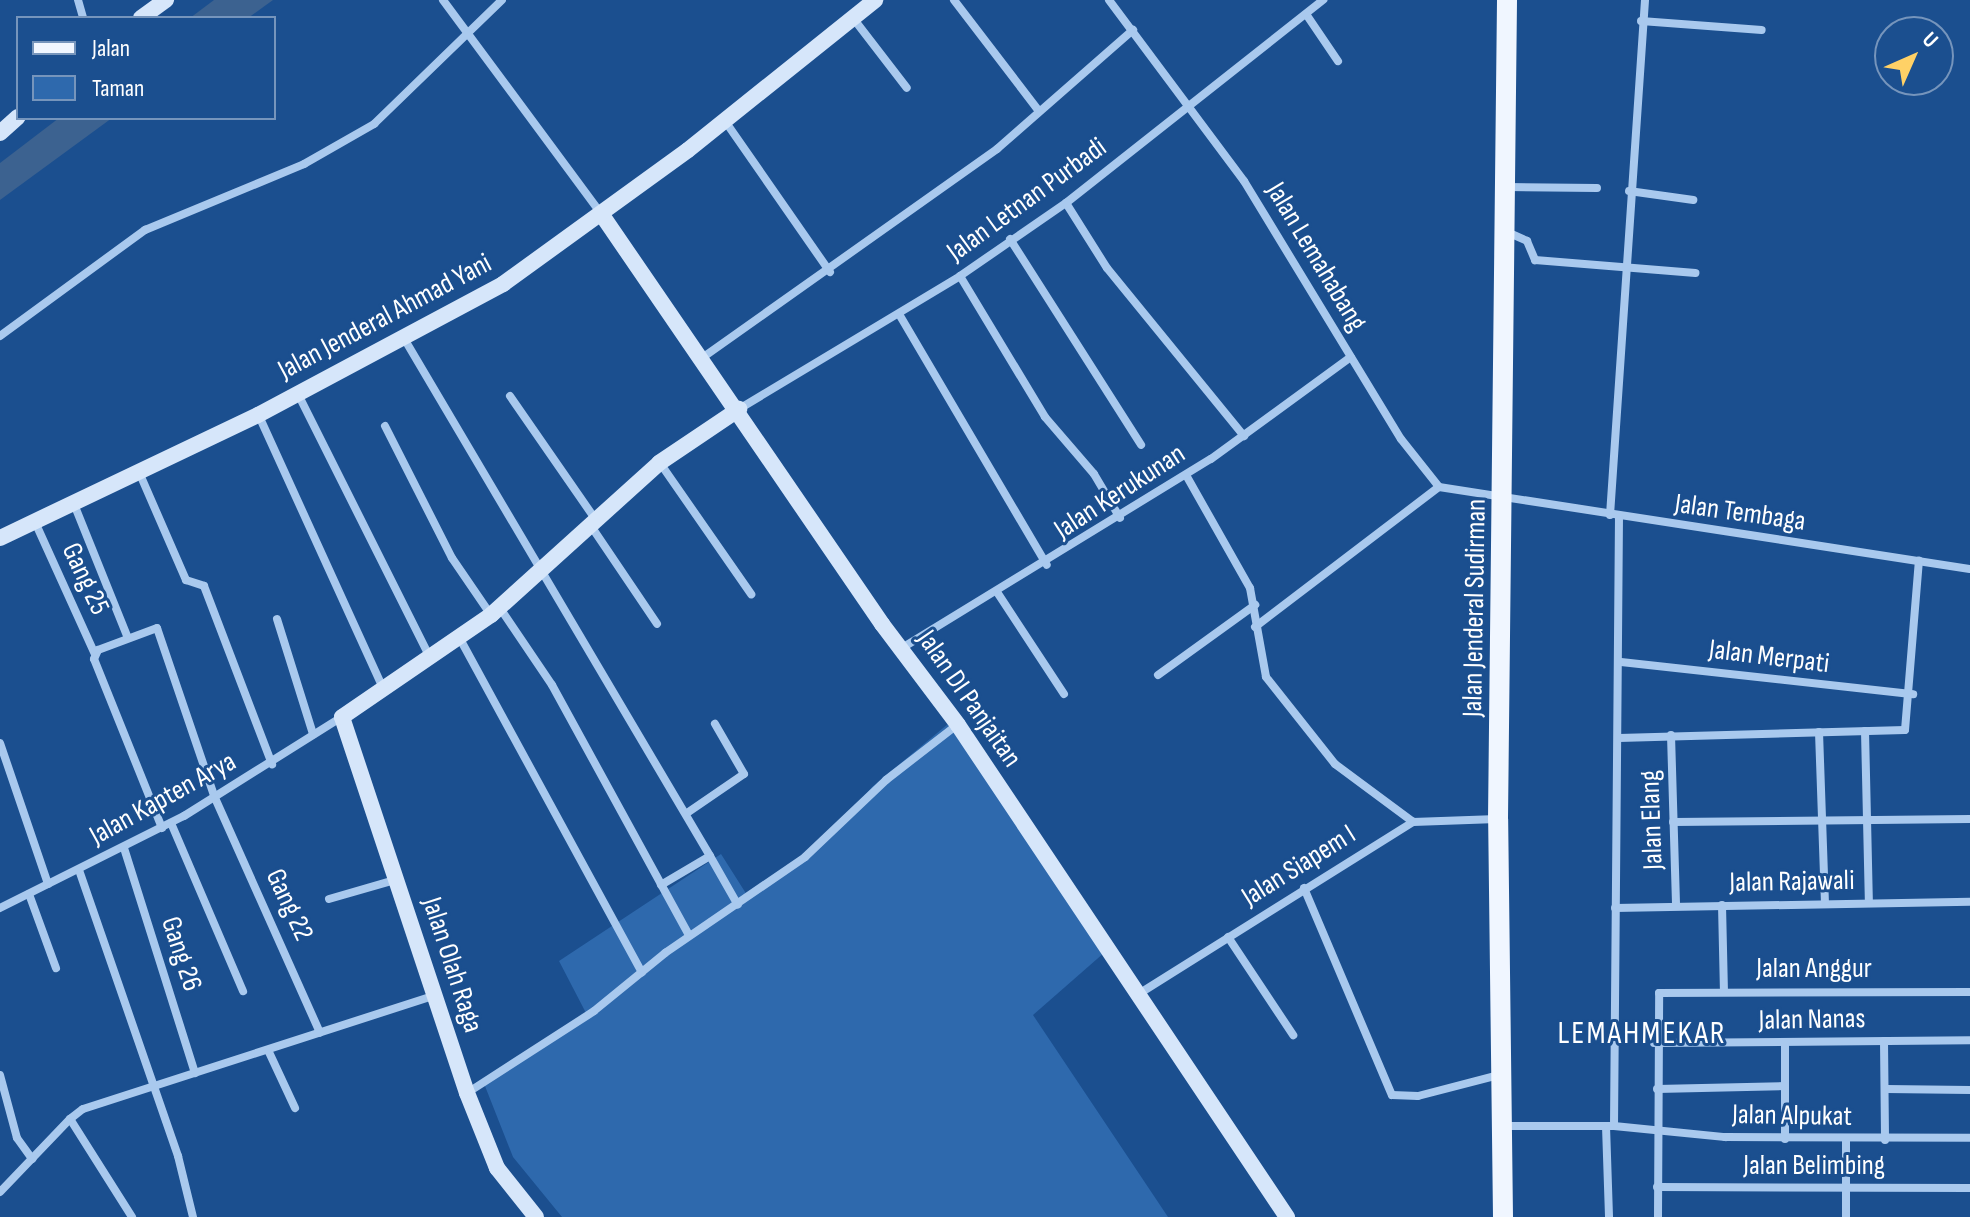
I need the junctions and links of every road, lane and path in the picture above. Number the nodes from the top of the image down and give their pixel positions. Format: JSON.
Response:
{"nodes":[{"id":1,"x":166,"y":0,"type":"edge"},
{"id":2,"x":443,"y":0,"type":"edge"},
{"id":3,"x":502,"y":0,"type":"edge"},
{"id":4,"x":875,"y":0,"type":"edge"},
{"id":5,"x":954,"y":0,"type":"edge"},
{"id":6,"x":1109,"y":0,"type":"edge"},
{"id":7,"x":1305,"y":0,"type":"edge"},
{"id":8,"x":1323,"y":0,"type":"edge"},
{"id":9,"x":1507,"y":0,"type":"edge"},
{"id":10,"x":1645,"y":0,"type":"edge"},
{"id":11,"x":1308,"y":11,"type":"junction"},
{"id":12,"x":144,"y":16,"type":"edge"},
{"id":13,"x":852,"y":18,"type":"junction"},
{"id":14,"x":1641,"y":21,"type":"junction"},
{"id":15,"x":1133,"y":30,"type":"junction"},
{"id":16,"x":1762,"y":30,"type":"dead end"},
{"id":17,"x":471,"y":37,"type":"junction"},
{"id":18,"x":1338,"y":61,"type":"dead end"},
{"id":19,"x":907,"y":88,"type":"dead end"},
{"id":20,"x":1191,"y":106,"type":"junction"},
{"id":21,"x":1039,"y":111,"type":"junction"},
{"id":22,"x":16,"y":119,"type":"edge"},
{"id":23,"x":725,"y":121,"type":"junction"},
{"id":24,"x":0,"y":133,"type":"edge"},
{"id":25,"x":1507,"y":187,"type":"junction"},
{"id":26,"x":1597,"y":188,"type":"dead end"},
{"id":27,"x":1629,"y":191,"type":"junction"},
{"id":28,"x":1693,"y":200,"type":"dead end"},
{"id":29,"x":1066,"y":203,"type":"junction"},
{"id":30,"x":602,"y":215,"type":"junction"},
{"id":31,"x":1507,"y":232,"type":"junction"},
{"id":32,"x":1010,"y":239,"type":"junction"},
{"id":33,"x":1626,"y":265,"type":"junction"},
{"id":34,"x":830,"y":272,"type":"junction"},
{"id":35,"x":1695,"y":273,"type":"dead end"},
{"id":36,"x":960,"y":276,"type":"junction"},
{"id":37,"x":899,"y":314,"type":"junction"},
{"id":38,"x":0,"y":336,"type":"edge"},
{"id":39,"x":405,"y":340,"type":"junction"},
{"id":40,"x":1351,"y":357,"type":"junction"},
{"id":41,"x":702,"y":358,"type":"junction"},
{"id":42,"x":298,"y":394,"type":"junction"},
{"id":43,"x":510,"y":396,"type":"dead end"},
{"id":44,"x":739,"y":409,"type":"junction"},
{"id":45,"x":258,"y":415,"type":"junction"},
{"id":46,"x":385,"y":426,"type":"dead end"},
{"id":47,"x":1244,"y":436,"type":"junction"},
{"id":48,"x":1141,"y":445,"type":"dead end"},
{"id":49,"x":659,"y":463,"type":"junction"},
{"id":50,"x":139,"y":472,"type":"junction"},
{"id":51,"x":1186,"y":475,"type":"junction"},
{"id":52,"x":1439,"y":487,"type":"junction"},
{"id":53,"x":1506,"y":497,"type":"junction"},
{"id":54,"x":74,"y":504,"type":"junction"},
{"id":55,"x":1614,"y":516,"type":"junction"},
{"id":56,"x":1120,"y":518,"type":"junction"},
{"id":57,"x":35,"y":522,"type":"junction"},
{"id":58,"x":594,"y":523,"type":"junction"},
{"id":59,"x":0,"y":538,"type":"edge"},
{"id":60,"x":1919,"y":561,"type":"junction"},
{"id":61,"x":1047,"y":565,"type":"junction"},
{"id":62,"x":1970,"y":569,"type":"edge"},
{"id":63,"x":537,"y":573,"type":"junction"},
{"id":64,"x":997,"y":592,"type":"junction"},
{"id":65,"x":751,"y":594,"type":"dead end"},
{"id":66,"x":1255,"y":605,"type":"junction"},
{"id":67,"x":495,"y":611,"type":"junction"},
{"id":68,"x":277,"y":619,"type":"dead end"},
{"id":69,"x":657,"y":624,"type":"dead end"},
{"id":70,"x":1255,"y":627,"type":"junction"},
{"id":71,"x":459,"y":637,"type":"junction"},
{"id":72,"x":128,"y":638,"type":"junction"},
{"id":73,"x":902,"y":648,"type":"junction"},
{"id":74,"x":95,"y":654,"type":"junction"},
{"id":75,"x":431,"y":660,"type":"junction"},
{"id":76,"x":1621,"y":662,"type":"junction"},
{"id":77,"x":1158,"y":675,"type":"dead end"},
{"id":78,"x":385,"y":691,"type":"junction"},
{"id":79,"x":1064,"y":694,"type":"dead end"},
{"id":80,"x":1913,"y":694,"type":"junction"},
{"id":81,"x":342,"y":717,"type":"junction"},
{"id":82,"x":715,"y":724,"type":"dead end"},
{"id":83,"x":958,"y":725,"type":"junction"},
{"id":84,"x":1865,"y":731,"type":"junction"},
{"id":85,"x":1819,"y":732,"type":"junction"},
{"id":86,"x":313,"y":734,"type":"junction"},
{"id":87,"x":1671,"y":735,"type":"junction"},
{"id":88,"x":1619,"y":738,"type":"junction"},
{"id":89,"x":0,"y":743,"type":"edge"},
{"id":90,"x":272,"y":764,"type":"junction"},
{"id":91,"x":215,"y":798,"type":"junction"},
{"id":92,"x":687,"y":813,"type":"junction"},
{"id":93,"x":1866,"y":818,"type":"junction"},
{"id":94,"x":1498,"y":819,"type":"junction"},
{"id":95,"x":1821,"y":819,"type":"junction"},
{"id":96,"x":1970,"y":819,"type":"edge"},
{"id":97,"x":1413,"y":822,"type":"junction"},
{"id":98,"x":1673,"y":822,"type":"junction"},
{"id":99,"x":167,"y":826,"type":"junction"},
{"id":100,"x":124,"y":848,"type":"junction"},
{"id":101,"x":710,"y":856,"type":"junction"},
{"id":102,"x":79,"y":870,"type":"junction"},
{"id":103,"x":396,"y":879,"type":"junction"},
{"id":104,"x":48,"y":884,"type":"junction"},
{"id":105,"x":661,"y":885,"type":"junction"},
{"id":106,"x":1304,"y":888,"type":"junction"},
{"id":107,"x":29,"y":894,"type":"junction"},
{"id":108,"x":329,"y":899,"type":"dead end"},
{"id":109,"x":1869,"y":902,"type":"junction"},
{"id":110,"x":1970,"y":902,"type":"edge"},
{"id":111,"x":1825,"y":903,"type":"junction"},
{"id":112,"x":738,"y":905,"type":"junction"},
{"id":113,"x":1676,"y":905,"type":"junction"},
{"id":114,"x":1722,"y":905,"type":"junction"},
{"id":115,"x":0,"y":908,"type":"edge"},
{"id":116,"x":1615,"y":908,"type":"junction"},
{"id":117,"x":689,"y":935,"type":"junction"},
{"id":118,"x":1228,"y":937,"type":"junction"},
{"id":119,"x":56,"y":968,"type":"dead end"},
{"id":120,"x":642,"y":972,"type":"junction"},
{"id":121,"x":243,"y":991,"type":"dead end"},
{"id":122,"x":1724,"y":991,"type":"junction"},
{"id":123,"x":1970,"y":992,"type":"edge"},
{"id":124,"x":437,"y":995,"type":"junction"},
{"id":125,"x":1137,"y":995,"type":"junction"},
{"id":126,"x":320,"y":1033,"type":"junction"},
{"id":127,"x":1293,"y":1035,"type":"dead end"},
{"id":128,"x":1970,"y":1040,"type":"edge"},
{"id":129,"x":1884,"y":1041,"type":"junction"},
{"id":130,"x":1654,"y":1043,"type":"junction"},
{"id":131,"x":1785,"y":1043,"type":"junction"},
{"id":132,"x":268,"y":1050,"type":"junction"},
{"id":133,"x":195,"y":1073,"type":"junction"},
{"id":134,"x":1503,"y":1074,"type":"junction"},
{"id":135,"x":0,"y":1075,"type":"edge"},
{"id":136,"x":1785,"y":1086,"type":"junction"},
{"id":137,"x":155,"y":1089,"type":"junction"},
{"id":138,"x":1657,"y":1089,"type":"junction"},
{"id":139,"x":1886,"y":1089,"type":"junction"},
{"id":140,"x":1970,"y":1090,"type":"edge"},
{"id":141,"x":467,"y":1093,"type":"junction"},
{"id":142,"x":295,"y":1108,"type":"dead end"},
{"id":143,"x":70,"y":1119,"type":"junction"},
{"id":144,"x":1504,"y":1126,"type":"junction"},
{"id":145,"x":1610,"y":1126,"type":"junction"},
{"id":146,"x":1656,"y":1129,"type":"junction"},
{"id":147,"x":1970,"y":1138,"type":"edge"},
{"id":148,"x":1785,"y":1139,"type":"junction"},
{"id":149,"x":1846,"y":1139,"type":"junction"},
{"id":150,"x":1885,"y":1140,"type":"junction"},
{"id":151,"x":32,"y":1159,"type":"junction"},
{"id":152,"x":1657,"y":1187,"type":"junction"},
{"id":153,"x":1846,"y":1188,"type":"junction"},
{"id":154,"x":1970,"y":1188,"type":"edge"},
{"id":155,"x":0,"y":1192,"type":"edge"},
{"id":156,"x":132,"y":1217,"type":"edge"},
{"id":157,"x":193,"y":1217,"type":"edge"},
{"id":158,"x":536,"y":1217,"type":"edge"},
{"id":159,"x":1287,"y":1217,"type":"edge"},
{"id":160,"x":1503,"y":1217,"type":"edge"},
{"id":161,"x":1609,"y":1217,"type":"edge"},
{"id":162,"x":1658,"y":1217,"type":"edge"},
{"id":163,"x":1846,"y":1217,"type":"edge"}],
"edges":[{"from":1,"to":12,"type":"street"},
{"from":2,"to":17,"type":"street"},
{"from":3,"to":17,"type":"street"},
{"from":4,"to":13,"type":"street","name":"Jalan Jenderal Ahmad Yani"},
{"from":5,"to":21,"type":"street"},
{"from":6,"to":15,"type":"street","name":"Jalan Lemahabang"},
{"from":7,"to":11,"type":"street"},
{"from":8,"to":11,"type":"street","name":"Jalan Letnan Purbadi"},
{"from":9,"to":25,"type":"main road","name":"Jalan Jenderal Sudirman"},
{"from":10,"to":14,"type":"street"},
{"from":11,"to":18,"type":"street"},
{"from":11,"to":20,"type":"street","name":"Jalan Letnan Purbadi"},
{"from":13,"to":19,"type":"street"},
{"from":13,"to":23,"type":"street","name":"Jalan Jenderal Ahmad Yani"},
{"from":14,"to":16,"type":"street"},
{"from":14,"to":27,"type":"street"},
{"from":15,"to":20,"type":"street","name":"Jalan Lemahabang"},
{"from":15,"to":21,"type":"street"},
{"from":17,"to":30,"type":"street"},
{"from":17,"to":38,"type":"street"},
{"from":20,"to":29,"type":"street","name":"Jalan Letnan Purbadi"},
{"from":20,"to":40,"type":"street","name":"Jalan Lemahabang"},
{"from":21,"to":34,"type":"street"},
{"from":22,"to":24,"type":"street"},
{"from":23,"to":30,"type":"street","name":"Jalan Jenderal Ahmad Yani"},
{"from":23,"to":34,"type":"street"},
{"from":25,"to":26,"type":"street"},
{"from":25,"to":31,"type":"main road","name":"Jalan Jenderal Sudirman"},
{"from":27,"to":28,"type":"street"},
{"from":27,"to":33,"type":"street"},
{"from":29,"to":32,"type":"street","name":"Jalan Letnan Purbadi"},
{"from":29,"to":47,"type":"street"},
{"from":30,"to":39,"type":"street","name":"Jalan Jenderal Ahmad Yani"},
{"from":30,"to":41,"type":"street","name":"Jalan DI Panjaitan"},
{"from":31,"to":33,"type":"street"},
{"from":31,"to":53,"type":"main road","name":"Jalan Jenderal Sudirman"},
{"from":32,"to":36,"type":"street","name":"Jalan Letnan Purbadi"},
{"from":32,"to":48,"type":"street"},
{"from":33,"to":35,"type":"street"},
{"from":33,"to":55,"type":"street"},
{"from":34,"to":41,"type":"street"},
{"from":36,"to":37,"type":"street","name":"Jalan Letnan Purbadi"},
{"from":36,"to":56,"type":"street"},
{"from":37,"to":44,"type":"street","name":"Jalan Letnan Purbadi"},
{"from":37,"to":61,"type":"street"},
{"from":39,"to":42,"type":"street","name":"Jalan Jenderal Ahmad Yani"},
{"from":39,"to":63,"type":"street"},
{"from":40,"to":47,"type":"street","name":"Jalan Kerukunan"},
{"from":40,"to":52,"type":"street","name":"Jalan Lemahabang"},
{"from":41,"to":44,"type":"street","name":"Jalan DI Panjaitan"},
{"from":42,"to":45,"type":"street","name":"Jalan Jenderal Ahmad Yani"},
{"from":42,"to":75,"type":"street"},
{"from":43,"to":58,"type":"street"},
{"from":44,"to":49,"type":"street"},
{"from":44,"to":73,"type":"street","name":"Jalan DI Panjaitan"},
{"from":45,"to":50,"type":"street","name":"Jalan Jenderal Ahmad Yani"},
{"from":45,"to":78,"type":"street"},
{"from":46,"to":67,"type":"street"},
{"from":47,"to":51,"type":"street","name":"Jalan Kerukunan"},
{"from":49,"to":58,"type":"street"},
{"from":49,"to":65,"type":"street"},
{"from":50,"to":54,"type":"street","name":"Jalan Jenderal Ahmad Yani"},
{"from":50,"to":90,"type":"street"},
{"from":51,"to":56,"type":"street","name":"Jalan Kerukunan"},
{"from":51,"to":66,"type":"street"},
{"from":52,"to":53,"type":"street"},
{"from":52,"to":70,"type":"street"},
{"from":53,"to":55,"type":"street","name":"Jalan Tembaga"},
{"from":53,"to":94,"type":"main road","name":"Jalan Jenderal Sudirman"},
{"from":54,"to":57,"type":"street","name":"Jalan Jenderal Ahmad Yani"},
{"from":54,"to":72,"type":"street"},
{"from":55,"to":60,"type":"street","name":"Jalan Tembaga"},
{"from":55,"to":76,"type":"street"},
{"from":56,"to":61,"type":"street","name":"Jalan Kerukunan"},
{"from":57,"to":59,"type":"street","name":"Jalan Jenderal Ahmad Yani"},
{"from":57,"to":74,"type":"street","name":"Gang 25"},
{"from":58,"to":63,"type":"street"},
{"from":58,"to":69,"type":"street"},
{"from":60,"to":62,"type":"street","name":"Jalan Tembaga"},
{"from":60,"to":80,"type":"street"},
{"from":61,"to":64,"type":"street","name":"Jalan Kerukunan"},
{"from":63,"to":67,"type":"street"},
{"from":63,"to":92,"type":"street"},
{"from":64,"to":73,"type":"street","name":"Jalan Kerukunan"},
{"from":64,"to":79,"type":"street"},
{"from":66,"to":70,"type":"street"},
{"from":66,"to":77,"type":"street"},
{"from":67,"to":71,"type":"street"},
{"from":67,"to":105,"type":"street"},
{"from":68,"to":86,"type":"street"},
{"from":70,"to":97,"type":"street"},
{"from":71,"to":75,"type":"street"},
{"from":71,"to":120,"type":"street"},
{"from":72,"to":74,"type":"street"},
{"from":72,"to":91,"type":"street","name":"Gang 22"},
{"from":73,"to":83,"type":"street","name":"Jalan DI Panjaitan"},
{"from":74,"to":99,"type":"street","name":"Gang 25"},
{"from":75,"to":78,"type":"street"},
{"from":76,"to":80,"type":"street","name":"Jalan Merpati"},
{"from":76,"to":88,"type":"street"},
{"from":78,"to":81,"type":"street"},
{"from":80,"to":84,"type":"street"},
{"from":81,"to":86,"type":"street","name":"Jalan Kapten Arya"},
{"from":81,"to":103,"type":"street","name":"Jalan Olah Raga"},
{"from":82,"to":92,"type":"street"},
{"from":83,"to":112,"type":"street"},
{"from":83,"to":125,"type":"street","name":"Jalan DI Panjaitan"},
{"from":84,"to":85,"type":"street"},
{"from":84,"to":93,"type":"street"},
{"from":85,"to":87,"type":"street"},
{"from":85,"to":95,"type":"street"},
{"from":86,"to":90,"type":"street","name":"Jalan Kapten Arya"},
{"from":87,"to":88,"type":"street"},
{"from":87,"to":98,"type":"street","name":"Jalan Elang"},
{"from":88,"to":116,"type":"street"},
{"from":89,"to":104,"type":"street"},
{"from":90,"to":91,"type":"street","name":"Jalan Kapten Arya"},
{"from":91,"to":99,"type":"street","name":"Jalan Kapten Arya"},
{"from":91,"to":126,"type":"street","name":"Gang 22"},
{"from":92,"to":101,"type":"street"},
{"from":93,"to":95,"type":"street"},
{"from":93,"to":96,"type":"street"},
{"from":93,"to":109,"type":"street"},
{"from":94,"to":97,"type":"street","name":"Jalan Siapem I"},
{"from":94,"to":134,"type":"main road","name":"Jalan Jenderal Sudirman"},
{"from":95,"to":98,"type":"street"},
{"from":95,"to":111,"type":"street"},
{"from":97,"to":106,"type":"street","name":"Jalan Siapem I"},
{"from":98,"to":113,"type":"street","name":"Jalan Elang"},
{"from":99,"to":100,"type":"street","name":"Jalan Kapten Arya"},
{"from":99,"to":121,"type":"street","name":"Gang 25"},
{"from":100,"to":102,"type":"street","name":"Jalan Kapten Arya"},
{"from":100,"to":133,"type":"street","name":"Gang 26"},
{"from":101,"to":105,"type":"street"},
{"from":101,"to":112,"type":"street"},
{"from":102,"to":104,"type":"street","name":"Jalan Kapten Arya"},
{"from":102,"to":137,"type":"street"},
{"from":103,"to":108,"type":"street"},
{"from":103,"to":124,"type":"street","name":"Jalan Olah Raga"},
{"from":104,"to":107,"type":"street","name":"Jalan Kapten Arya"},
{"from":105,"to":117,"type":"street"},
{"from":106,"to":118,"type":"street","name":"Jalan Siapem I"},
{"from":106,"to":134,"type":"street"},
{"from":107,"to":115,"type":"street","name":"Jalan Kapten Arya"},
{"from":107,"to":119,"type":"street"},
{"from":109,"to":110,"type":"street","name":"Jalan Rajawali"},
{"from":109,"to":111,"type":"street","name":"Jalan Rajawali"},
{"from":111,"to":114,"type":"street","name":"Jalan Rajawali"},
{"from":112,"to":117,"type":"street"},
{"from":113,"to":114,"type":"street","name":"Jalan Rajawali"},
{"from":113,"to":116,"type":"street","name":"Jalan Rajawali"},
{"from":114,"to":122,"type":"street"},
{"from":116,"to":145,"type":"street"},
{"from":117,"to":120,"type":"street"},
{"from":118,"to":125,"type":"street","name":"Jalan Siapem I"},
{"from":118,"to":127,"type":"street"},
{"from":120,"to":141,"type":"street"},
{"from":122,"to":123,"type":"street","name":"Jalan Anggur"},
{"from":122,"to":130,"type":"street","name":"Jalan Anggur"},
{"from":124,"to":126,"type":"street"},
{"from":124,"to":141,"type":"street","name":"Jalan Olah Raga"},
{"from":125,"to":159,"type":"street","name":"Jalan DI Panjaitan"},
{"from":126,"to":132,"type":"street"},
{"from":128,"to":129,"type":"street","name":"Jalan Nanas"},
{"from":129,"to":131,"type":"street","name":"Jalan Nanas"},
{"from":129,"to":139,"type":"street"},
{"from":130,"to":131,"type":"street","name":"Jalan Nanas"},
{"from":130,"to":138,"type":"street"},
{"from":131,"to":136,"type":"street"},
{"from":132,"to":133,"type":"street"},
{"from":132,"to":142,"type":"street"},
{"from":133,"to":137,"type":"street"},
{"from":134,"to":144,"type":"main road","name":"Jalan Jenderal Sudirman"},
{"from":135,"to":151,"type":"street"},
{"from":136,"to":138,"type":"street"},
{"from":136,"to":148,"type":"street"},
{"from":137,"to":143,"type":"street"},
{"from":137,"to":157,"type":"street"},
{"from":138,"to":146,"type":"street"},
{"from":139,"to":140,"type":"street"},
{"from":139,"to":150,"type":"street"},
{"from":141,"to":158,"type":"street","name":"Jalan Olah Raga"},
{"from":143,"to":151,"type":"street"},
{"from":143,"to":156,"type":"street"},
{"from":144,"to":145,"type":"street","name":"Jalan Alpukat"},
{"from":144,"to":160,"type":"main road","name":"Jalan Jenderal Sudirman"},
{"from":145,"to":146,"type":"street","name":"Jalan Alpukat"},
{"from":145,"to":161,"type":"street"},
{"from":146,"to":148,"type":"street","name":"Jalan Alpukat"},
{"from":146,"to":152,"type":"street"},
{"from":147,"to":150,"type":"street","name":"Jalan Alpukat"},
{"from":148,"to":149,"type":"street","name":"Jalan Alpukat"},
{"from":149,"to":150,"type":"street","name":"Jalan Alpukat"},
{"from":149,"to":153,"type":"street"},
{"from":151,"to":155,"type":"street"},
{"from":152,"to":153,"type":"street","name":"Jalan Belimbing"},
{"from":152,"to":162,"type":"street"},
{"from":153,"to":154,"type":"street","name":"Jalan Belimbing"},
{"from":153,"to":163,"type":"street"}]}
